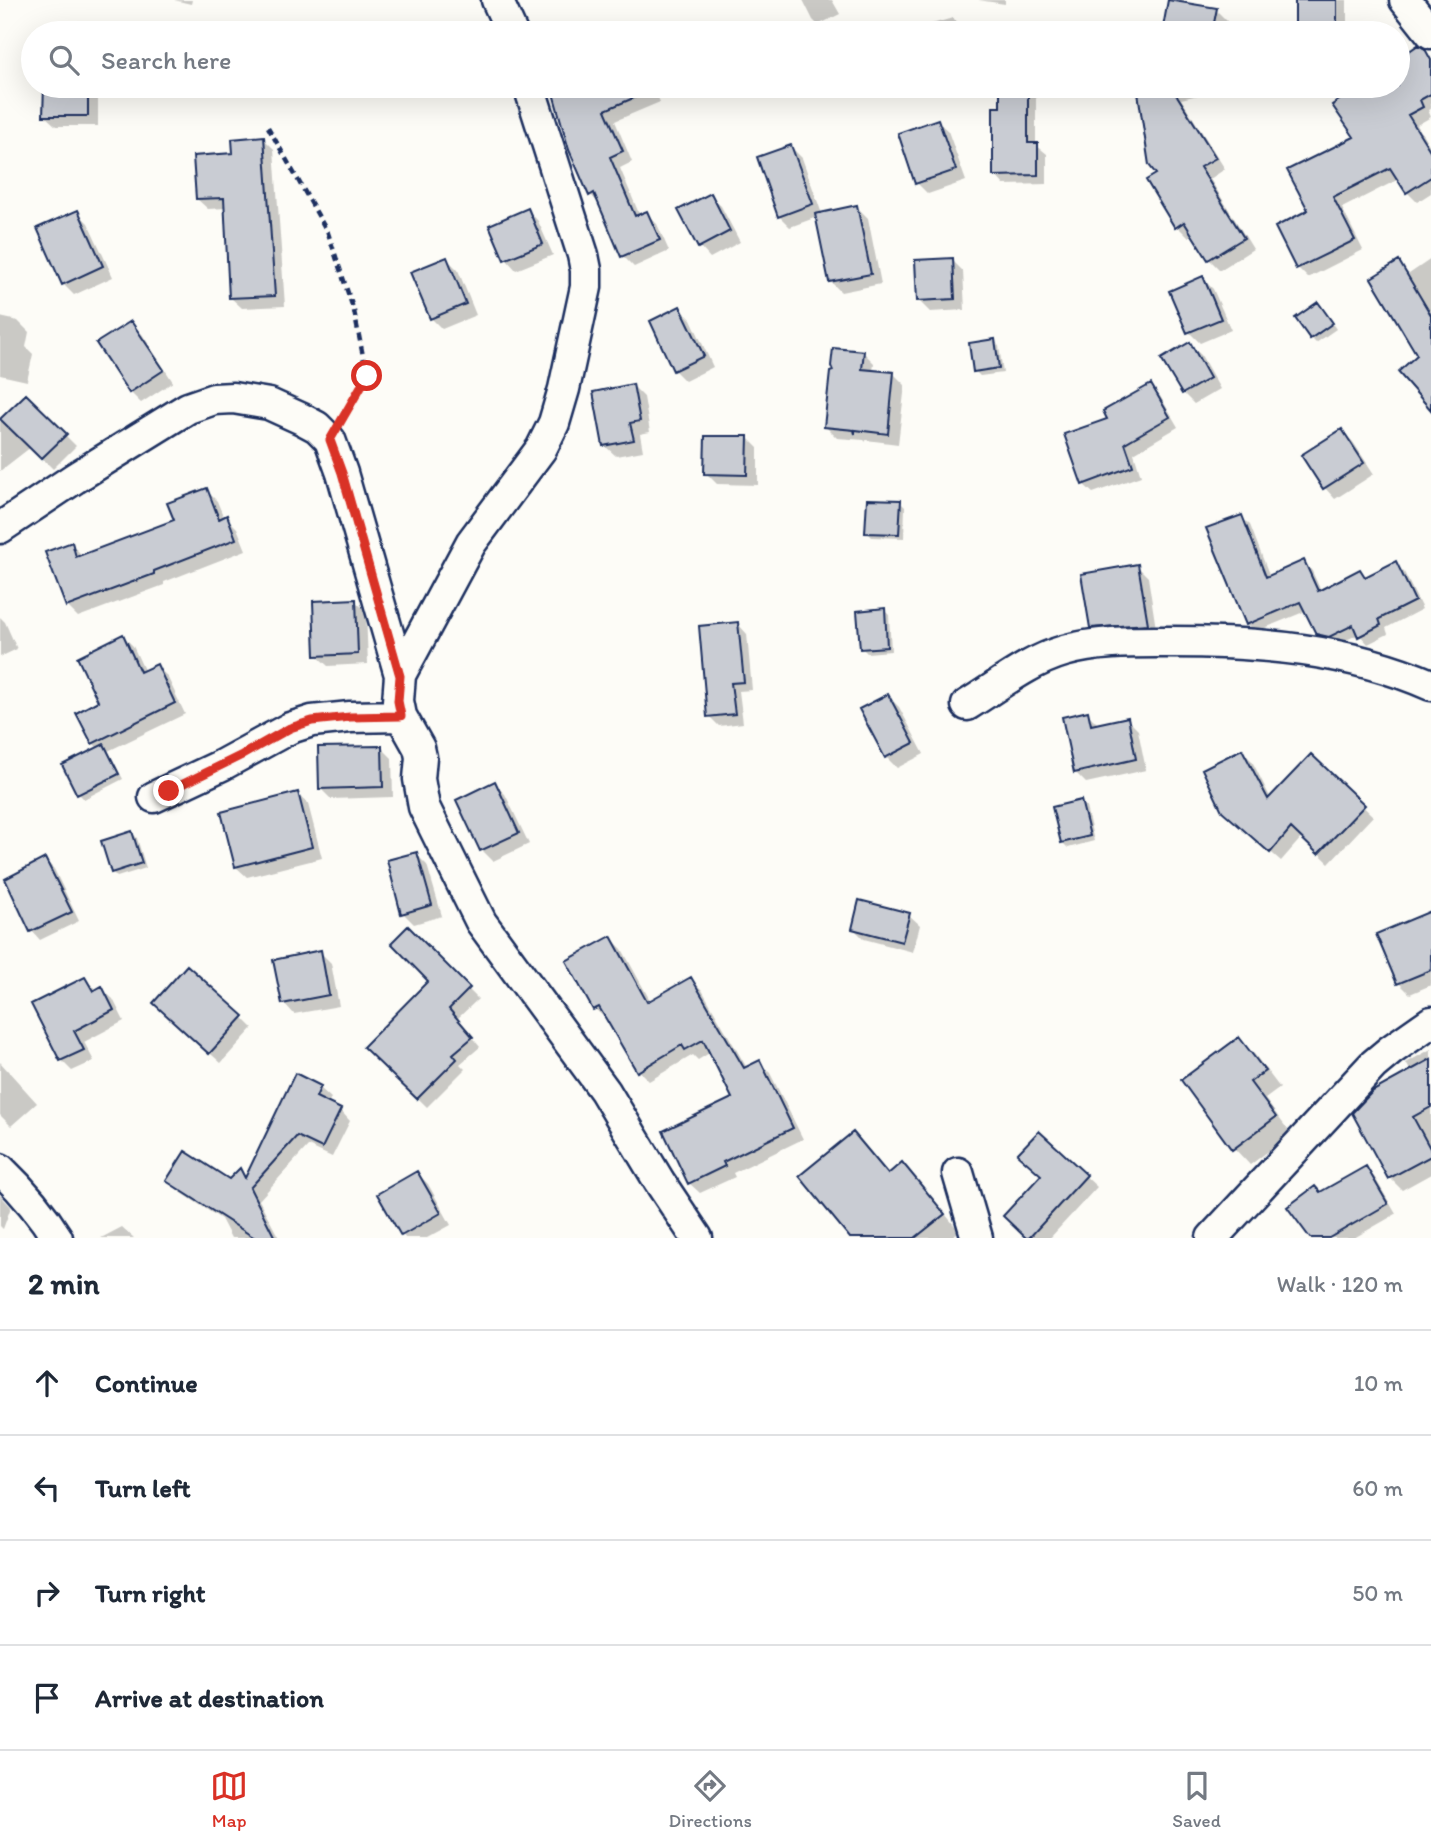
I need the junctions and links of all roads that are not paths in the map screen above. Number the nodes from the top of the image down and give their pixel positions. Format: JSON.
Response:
{"nodes":[{"id":1,"x":497,"y":0,"type":"edge"},
{"id":2,"x":1405,"y":0,"type":"edge"},
{"id":3,"x":507,"y":21,"type":"edge"},
{"id":4,"x":1431,"y":33,"type":"edge"},
{"id":5,"x":533,"y":98,"type":"edge"},
{"id":6,"x":0,"y":528,"type":"edge"},
{"id":7,"x":400,"y":676,"type":"junction"},
{"id":8,"x":1431,"y":685,"type":"edge"},
{"id":9,"x":967,"y":705,"type":"dead end"},
{"id":10,"x":401,"y":716,"type":"junction"},
{"id":11,"x":155,"y":797,"type":"dead end"},
{"id":12,"x":1431,"y":1022,"type":"edge"},
{"id":13,"x":0,"y":1169,"type":"edge"},
{"id":14,"x":958,"y":1173,"type":"dead end"},
{"id":15,"x":57,"y":1238,"type":"edge"},
{"id":16,"x":696,"y":1238,"type":"edge"},
{"id":17,"x":976,"y":1238,"type":"edge"},
{"id":18,"x":1212,"y":1238,"type":"edge"}],
"edges":[{"from":1,"to":3,"type":"street"},
{"from":2,"to":4,"type":"street"},
{"from":5,"to":7,"type":"street"},
{"from":6,"to":7,"type":"street"},
{"from":7,"to":10,"type":"street"},
{"from":8,"to":9,"type":"street"},
{"from":10,"to":11,"type":"street"},
{"from":10,"to":16,"type":"street"},
{"from":12,"to":18,"type":"street"},
{"from":13,"to":15,"type":"street"},
{"from":14,"to":17,"type":"street"}]}
